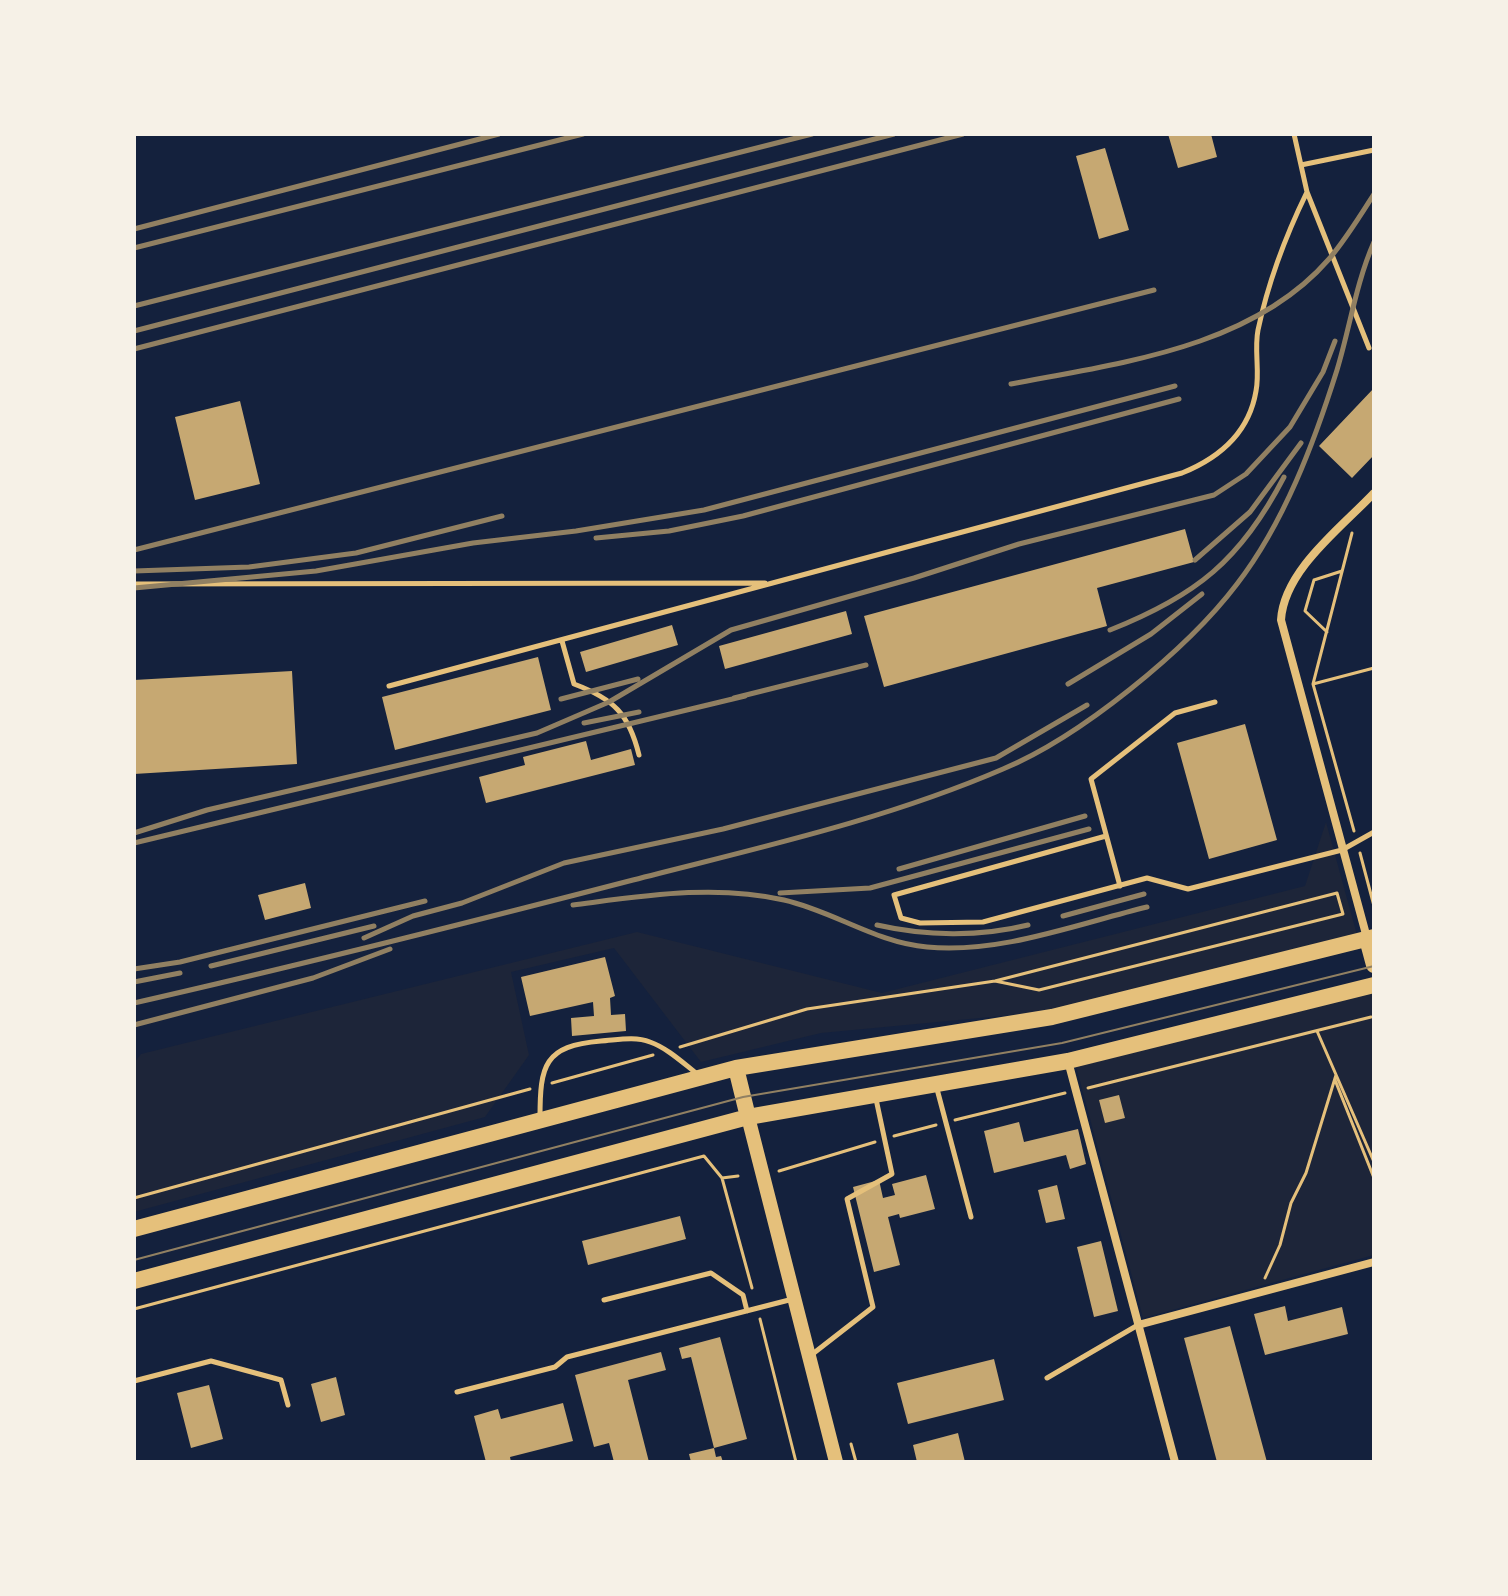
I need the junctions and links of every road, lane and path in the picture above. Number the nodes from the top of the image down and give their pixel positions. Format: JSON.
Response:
{"nodes":[{"id":1,"x":1294,"y":134,"type":"edge"},
{"id":2,"x":1374,"y":150,"type":"edge"},
{"id":3,"x":1301,"y":165,"type":"junction"},
{"id":4,"x":1307,"y":192,"type":"junction"},
{"id":5,"x":1369,"y":348,"type":"dead end"},
{"id":6,"x":1374,"y":493,"type":"edge"},
{"id":7,"x":1352,"y":533,"type":"dead end"},
{"id":8,"x":1342,"y":571,"type":"junction"},
{"id":9,"x":774,"y":583,"type":"junction"},
{"id":10,"x":134,"y":584,"type":"edge"},
{"id":11,"x":1327,"y":632,"type":"junction"},
{"id":12,"x":562,"y":641,"type":"junction"},
{"id":13,"x":1374,"y":668,"type":"edge"},
{"id":14,"x":1313,"y":684,"type":"junction"},
{"id":15,"x":389,"y":686,"type":"dead end"},
{"id":16,"x":1215,"y":702,"type":"dead end"},
{"id":17,"x":639,"y":755,"type":"dead end"},
{"id":18,"x":1374,"y":832,"type":"edge"},
{"id":19,"x":1106,"y":836,"type":"junction"},
{"id":20,"x":1357,"y":842,"type":"junction"},
{"id":21,"x":1342,"y":850,"type":"junction"},
{"id":22,"x":1374,"y":884,"type":"edge"},
{"id":23,"x":1120,"y":886,"type":"junction"},
{"id":24,"x":1368,"y":886,"type":"junction"},
{"id":25,"x":1374,"y":906,"type":"edge"},
{"id":26,"x":1370,"y":938,"type":"edge"},
{"id":27,"x":1374,"y":965,"type":"edge"},
{"id":28,"x":995,"y":981,"type":"junction"},
{"id":29,"x":1374,"y":985,"type":"edge"},
{"id":30,"x":1317,"y":1031,"type":"dead end"},
{"id":31,"x":667,"y":1051,"type":"junction"},
{"id":32,"x":1068,"y":1061,"type":"junction"},
{"id":33,"x":736,"y":1068,"type":"junction"},
{"id":34,"x":701,"y":1077,"type":"junction"},
{"id":35,"x":1336,"y":1077,"type":"junction"},
{"id":36,"x":936,"y":1084,"type":"junction"},
{"id":37,"x":540,"y":1086,"type":"junction"},
{"id":38,"x":875,"y":1094,"type":"junction"},
{"id":39,"x":748,"y":1117,"type":"junction"},
{"id":40,"x":540,"y":1119,"type":"junction"},
{"id":41,"x":1374,"y":1162,"type":"edge"},
{"id":42,"x":738,"y":1176,"type":"dead end"},
{"id":43,"x":1374,"y":1178,"type":"edge"},
{"id":44,"x":134,"y":1198,"type":"edge"},
{"id":45,"x":971,"y":1217,"type":"dead end"},
{"id":46,"x":134,"y":1229,"type":"edge"},
{"id":47,"x":1374,"y":1262,"type":"edge"},
{"id":48,"x":134,"y":1281,"type":"edge"},
{"id":49,"x":1257,"y":1293,"type":"junction"},
{"id":50,"x":794,"y":1299,"type":"junction"},
{"id":51,"x":604,"y":1300,"type":"dead end"},
{"id":52,"x":134,"y":1309,"type":"edge"},
{"id":53,"x":747,"y":1311,"type":"junction"},
{"id":54,"x":1138,"y":1325,"type":"junction"},
{"id":55,"x":809,"y":1357,"type":"junction"},
{"id":56,"x":1047,"y":1378,"type":"dead end"},
{"id":57,"x":134,"y":1381,"type":"edge"},
{"id":58,"x":457,"y":1392,"type":"dead end"},
{"id":59,"x":288,"y":1405,"type":"dead end"},
{"id":60,"x":851,"y":1444,"type":"dead end"},
{"id":61,"x":836,"y":1462,"type":"edge"},
{"id":62,"x":856,"y":1462,"type":"edge"},
{"id":63,"x":1175,"y":1462,"type":"edge"}],
"edges":[{"from":1,"to":3,"type":"lane"},
{"from":2,"to":3,"type":"lane"},
{"from":3,"to":4,"type":"lane"},
{"from":4,"to":5,"type":"lane"},
{"from":4,"to":9,"type":"lane"},
{"from":6,"to":21,"type":"street"},
{"from":7,"to":8,"type":"path"},
{"from":8,"to":11,"type":"path"},
{"from":8,"to":11,"type":"path"},
{"from":9,"to":10,"type":"lane"},
{"from":9,"to":12,"type":"lane"},
{"from":11,"to":14,"type":"path"},
{"from":12,"to":15,"type":"lane"},
{"from":12,"to":17,"type":"lane"},
{"from":13,"to":14,"type":"path"},
{"from":14,"to":20,"type":"path"},
{"from":16,"to":19,"type":"lane"},
{"from":18,"to":20,"type":"lane"},
{"from":19,"to":23,"type":"lane"},
{"from":19,"to":23,"type":"lane"},
{"from":20,"to":21,"type":"lane"},
{"from":20,"to":24,"type":"path"},
{"from":21,"to":23,"type":"lane"},
{"from":21,"to":26,"type":"street"},
{"from":22,"to":24,"type":"path"},
{"from":24,"to":25,"type":"path"},
{"from":26,"to":27,"type":"main road"},
{"from":26,"to":33,"type":"main road"},
{"from":28,"to":28,"type":"path"},
{"from":28,"to":31,"type":"path"},
{"from":29,"to":32,"type":"main road"},
{"from":30,"to":35,"type":"path"},
{"from":31,"to":34,"type":"lane"},
{"from":31,"to":37,"type":"path"},
{"from":31,"to":37,"type":"lane"},
{"from":32,"to":36,"type":"main road"},
{"from":32,"to":54,"type":"street"},
{"from":33,"to":34,"type":"main road"},
{"from":33,"to":39,"type":"main road"},
{"from":34,"to":40,"type":"main road"},
{"from":35,"to":41,"type":"path"},
{"from":35,"to":43,"type":"path"},
{"from":35,"to":49,"type":"path"},
{"from":36,"to":38,"type":"main road"},
{"from":36,"to":45,"type":"lane"},
{"from":37,"to":40,"type":"lane"},
{"from":37,"to":44,"type":"path"},
{"from":38,"to":39,"type":"main road"},
{"from":38,"to":55,"type":"lane"},
{"from":39,"to":48,"type":"main road"},
{"from":39,"to":50,"type":"main road"},
{"from":40,"to":46,"type":"main road"},
{"from":42,"to":52,"type":"path"},
{"from":47,"to":49,"type":"street"},
{"from":49,"to":54,"type":"street"},
{"from":50,"to":53,"type":"lane"},
{"from":50,"to":55,"type":"main road"},
{"from":51,"to":53,"type":"lane"},
{"from":53,"to":58,"type":"lane"},
{"from":54,"to":56,"type":"lane"},
{"from":54,"to":63,"type":"street"},
{"from":55,"to":61,"type":"main road"},
{"from":57,"to":59,"type":"lane"},
{"from":60,"to":62,"type":"path"}]}
